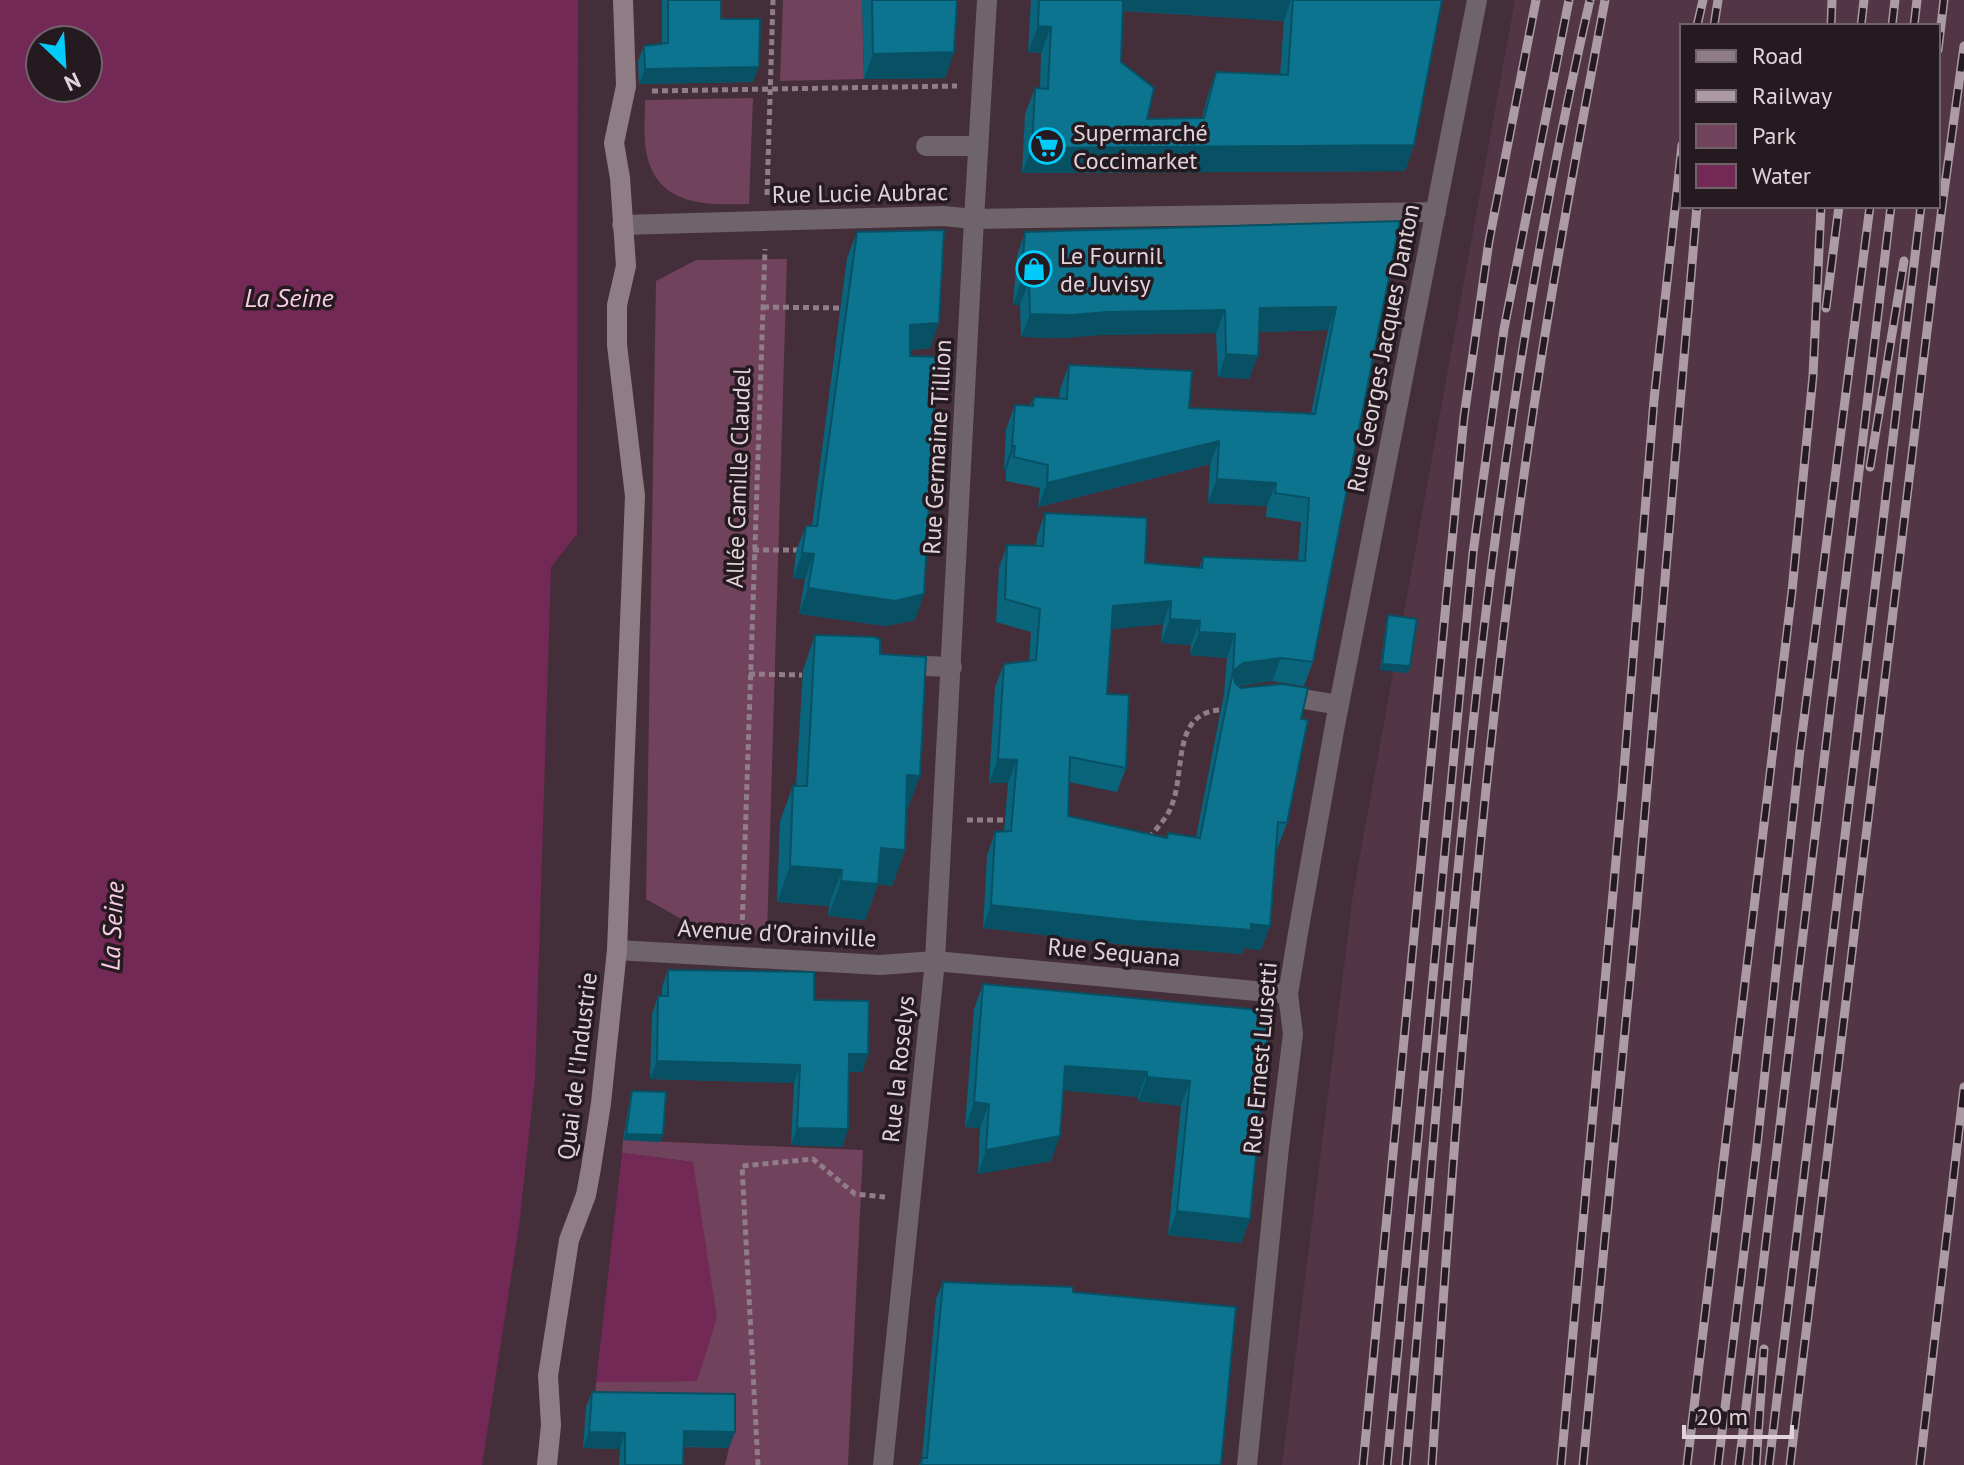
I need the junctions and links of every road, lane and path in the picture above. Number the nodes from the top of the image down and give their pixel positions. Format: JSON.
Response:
{"nodes":[{"id":1,"x":623,"y":0,"type":"edge"},
{"id":2,"x":773,"y":0,"type":"edge"},
{"id":3,"x":987,"y":0,"type":"edge"},
{"id":4,"x":1477,"y":0,"type":"edge"},
{"id":5,"x":651,"y":83,"type":"edge"},
{"id":6,"x":982,"y":86,"type":"junction"},
{"id":7,"x":770,"y":89,"type":"junction"},
{"id":8,"x":926,"y":146,"type":"dead end"},
{"id":9,"x":978,"y":146,"type":"junction"},
{"id":10,"x":1436,"y":212,"type":"junction"},
{"id":11,"x":974,"y":219,"type":"junction"},
{"id":12,"x":767,"y":221,"type":"junction"},
{"id":13,"x":622,"y":225,"type":"junction"},
{"id":14,"x":763,"y":307,"type":"junction"},
{"id":15,"x":840,"y":308,"type":"dead end"},
{"id":16,"x":753,"y":550,"type":"junction"},
{"id":17,"x":808,"y":550,"type":"edge"},
{"id":18,"x":877,"y":664,"type":"edge"},
{"id":19,"x":952,"y":672,"type":"junction"},
{"id":20,"x":749,"y":674,"type":"junction"},
{"id":21,"x":802,"y":675,"type":"dead end"},
{"id":22,"x":1259,"y":694,"type":"edge"},
{"id":23,"x":1339,"y":705,"type":"junction"},
{"id":24,"x":1239,"y":711,"type":"edge"},
{"id":25,"x":944,"y":820,"type":"junction"},
{"id":26,"x":1017,"y":820,"type":"edge"},
{"id":27,"x":1147,"y":849,"type":"edge"},
{"id":28,"x":617,"y":950,"type":"junction"},
{"id":29,"x":741,"y":957,"type":"junction"},
{"id":30,"x":935,"y":961,"type":"junction"},
{"id":31,"x":1288,"y":994,"type":"junction"},
{"id":32,"x":911,"y":1199,"type":"junction"},
{"id":33,"x":547,"y":1465,"type":"edge"},
{"id":34,"x":758,"y":1465,"type":"edge"},
{"id":35,"x":883,"y":1465,"type":"edge"},
{"id":36,"x":1247,"y":1465,"type":"edge"}],
"edges":[{"from":1,"to":13,"type":"main road","name":"Quai de l'Industrie"},
{"from":2,"to":7,"type":"path","name":"Allée Camille Claudel"},
{"from":3,"to":6,"type":"street","name":"Rue Lucie Aubrac"},
{"from":4,"to":10,"type":"street","name":"Rue Georges Jacques Danton"},
{"from":5,"to":7,"type":"path"},
{"from":6,"to":7,"type":"path"},
{"from":6,"to":9,"type":"street","name":"Rue Lucie Aubrac"},
{"from":7,"to":12,"type":"path","name":"Allée Camille Claudel"},
{"from":8,"to":9,"type":"street"},
{"from":9,"to":11,"type":"street","name":"Rue Lucie Aubrac"},
{"from":10,"to":11,"type":"street"},
{"from":10,"to":23,"type":"street","name":"Rue Georges Jacques Danton"},
{"from":11,"to":12,"type":"street","name":"Rue Lucie Aubrac"},
{"from":11,"to":19,"type":"street","name":"Rue Germaine Tillion"},
{"from":12,"to":13,"type":"street","name":"Rue Lucie Aubrac"},
{"from":12,"to":14,"type":"path","name":"Allée Camille Claudel"},
{"from":13,"to":28,"type":"main road","name":"Quai de l'Industrie"},
{"from":14,"to":15,"type":"path"},
{"from":14,"to":16,"type":"path","name":"Allée Camille Claudel"},
{"from":16,"to":17,"type":"path"},
{"from":16,"to":20,"type":"path","name":"Allée Camille Claudel"},
{"from":18,"to":19,"type":"street"},
{"from":19,"to":25,"type":"street","name":"Rue la Roselys"},
{"from":20,"to":21,"type":"path"},
{"from":20,"to":29,"type":"path","name":"Allée Camille Claudel"},
{"from":22,"to":23,"type":"street"},
{"from":23,"to":31,"type":"street","name":"Rue Ernest Luisetti"},
{"from":24,"to":27,"type":"path"},
{"from":25,"to":26,"type":"path"},
{"from":25,"to":30,"type":"street","name":"Rue la Roselys"},
{"from":28,"to":29,"type":"street","name":"Avenue d'Orainville"},
{"from":28,"to":33,"type":"main road","name":"Quai de l'Industrie"},
{"from":29,"to":30,"type":"street","name":"Avenue d'Orainville"},
{"from":30,"to":31,"type":"street","name":"Rue Sequana"},
{"from":30,"to":32,"type":"street","name":"Rue la Roselys"},
{"from":31,"to":36,"type":"street","name":"Rue Ernest Luisetti"},
{"from":32,"to":34,"type":"path"},
{"from":32,"to":35,"type":"street","name":"Rue la Roselys"}]}
